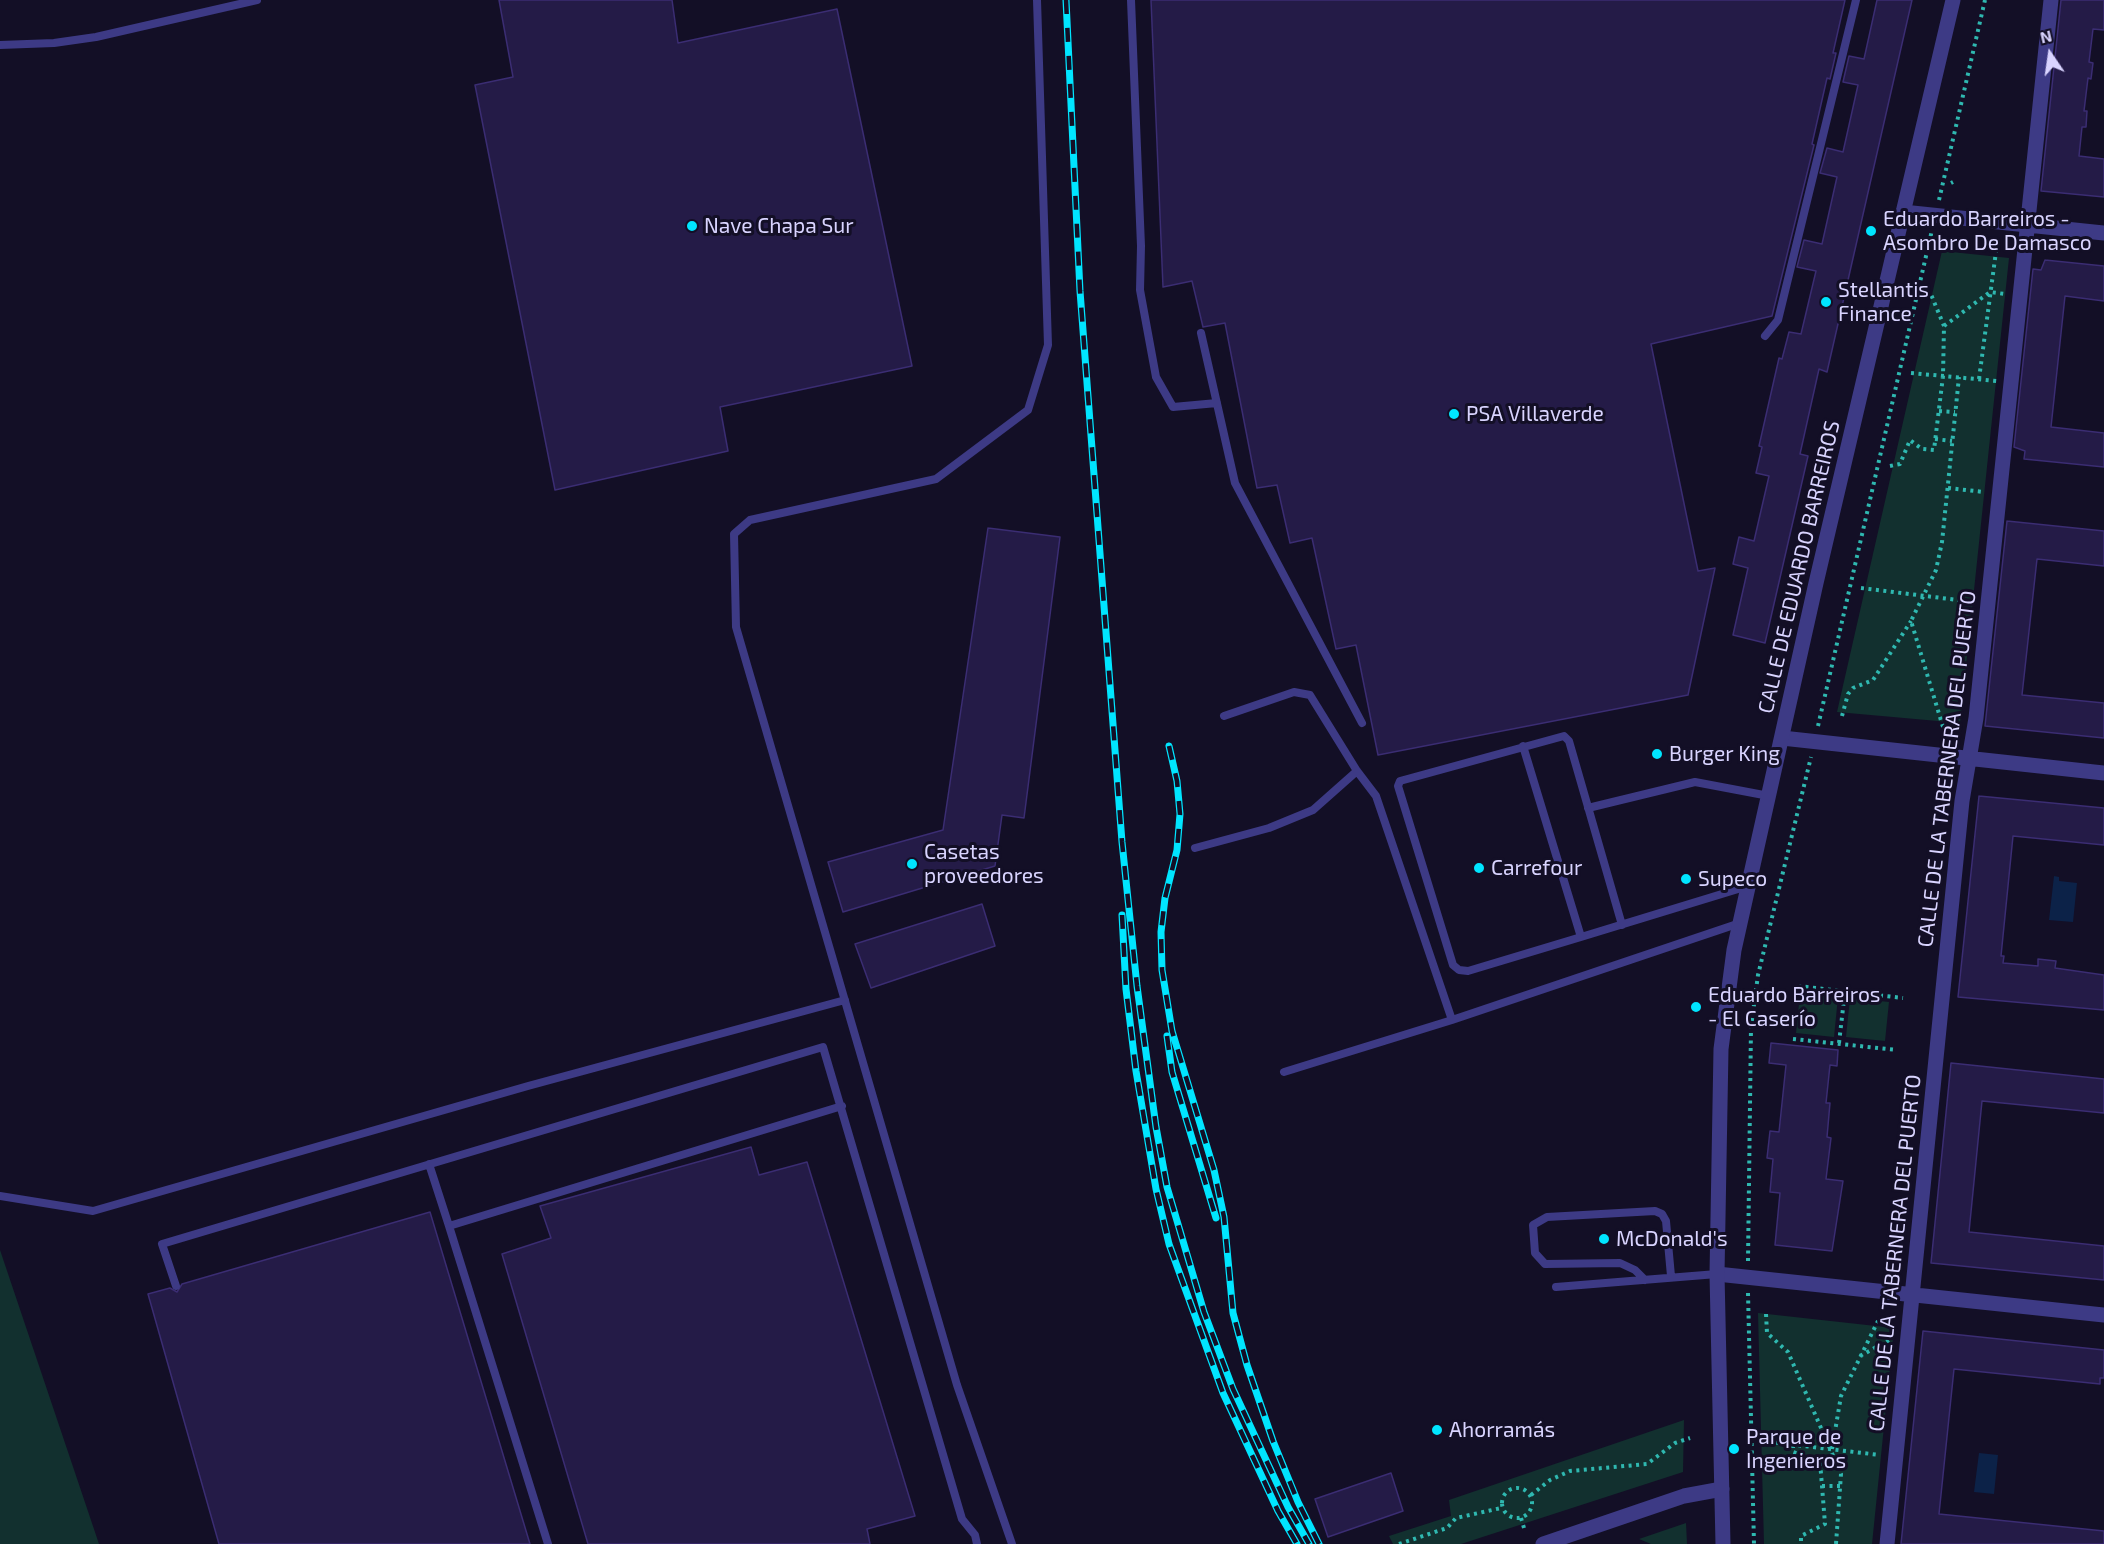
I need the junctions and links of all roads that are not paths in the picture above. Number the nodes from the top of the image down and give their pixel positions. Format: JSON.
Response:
{"nodes":[{"id":1,"x":257,"y":0,"type":"edge"},
{"id":2,"x":1037,"y":0,"type":"edge"},
{"id":3,"x":1131,"y":0,"type":"edge"},
{"id":4,"x":1856,"y":0,"type":"edge"},
{"id":5,"x":1953,"y":0,"type":"edge"},
{"id":6,"x":2051,"y":0,"type":"edge"},
{"id":7,"x":0,"y":45,"type":"edge"},
{"id":8,"x":1904,"y":212,"type":"junction"},
{"id":9,"x":2029,"y":225,"type":"junction"},
{"id":10,"x":2104,"y":233,"type":"edge"},
{"id":11,"x":1202,"y":333,"type":"dead end"},
{"id":12,"x":1765,"y":336,"type":"dead end"},
{"id":13,"x":1217,"y":402,"type":"junction"},
{"id":14,"x":1224,"y":716,"type":"dead end"},
{"id":15,"x":1362,"y":723,"type":"dead end"},
{"id":16,"x":1782,"y":738,"type":"junction"},
{"id":17,"x":1523,"y":746,"type":"junction"},
{"id":18,"x":1969,"y":759,"type":"junction"},
{"id":19,"x":1357,"y":771,"type":"junction"},
{"id":20,"x":2104,"y":773,"type":"edge"},
{"id":21,"x":1769,"y":796,"type":"junction"},
{"id":22,"x":1587,"y":808,"type":"junction"},
{"id":23,"x":1195,"y":848,"type":"dead end"},
{"id":24,"x":1748,"y":886,"type":"junction"},
{"id":25,"x":1740,"y":923,"type":"junction"},
{"id":26,"x":1622,"y":925,"type":"junction"},
{"id":27,"x":1581,"y":937,"type":"junction"},
{"id":28,"x":845,"y":1000,"type":"junction"},
{"id":29,"x":1452,"y":1020,"type":"junction"},
{"id":30,"x":1284,"y":1072,"type":"dead end"},
{"id":31,"x":842,"y":1106,"type":"junction"},
{"id":32,"x":429,"y":1164,"type":"junction"},
{"id":33,"x":0,"y":1196,"type":"edge"},
{"id":34,"x":449,"y":1226,"type":"junction"},
{"id":35,"x":1717,"y":1274,"type":"junction"},
{"id":36,"x":1671,"y":1276,"type":"junction"},
{"id":37,"x":1645,"y":1280,"type":"junction"},
{"id":38,"x":176,"y":1286,"type":"dead end"},
{"id":39,"x":1556,"y":1287,"type":"dead end"},
{"id":40,"x":1914,"y":1295,"type":"junction"},
{"id":41,"x":2104,"y":1315,"type":"edge"},
{"id":42,"x":1722,"y":1489,"type":"junction"},
{"id":43,"x":548,"y":1544,"type":"edge"},
{"id":44,"x":977,"y":1544,"type":"edge"},
{"id":45,"x":1012,"y":1544,"type":"edge"},
{"id":46,"x":1543,"y":1544,"type":"edge"},
{"id":47,"x":1723,"y":1544,"type":"edge"},
{"id":48,"x":1887,"y":1544,"type":"edge"}],
"edges":[{"from":1,"to":7,"type":"lane"},
{"from":2,"to":28,"type":"lane"},
{"from":3,"to":13,"type":"lane"},
{"from":4,"to":12,"type":"lane"},
{"from":5,"to":8,"type":"street","name":"CALLE DE EDUARDO BARREIROS"},
{"from":6,"to":9,"type":"street","name":"CALLE DE LA TABERNERA DEL PUERTO"},
{"from":8,"to":9,"type":"street"},
{"from":8,"to":16,"type":"street","name":"CALLE DE EDUARDO BARREIROS"},
{"from":9,"to":10,"type":"street"},
{"from":9,"to":18,"type":"street","name":"CALLE DE LA TABERNERA DEL PUERTO"},
{"from":11,"to":13,"type":"lane"},
{"from":13,"to":15,"type":"lane"},
{"from":14,"to":19,"type":"lane"},
{"from":16,"to":18,"type":"street"},
{"from":16,"to":21,"type":"street","name":"CALLE DE EDUARDO BARREIROS"},
{"from":17,"to":22,"type":"lane"},
{"from":17,"to":27,"type":"lane"},
{"from":17,"to":27,"type":"lane"},
{"from":18,"to":20,"type":"street"},
{"from":18,"to":40,"type":"street","name":"CALLE DE LA TABERNERA DEL PUERTO"},
{"from":19,"to":23,"type":"lane"},
{"from":19,"to":29,"type":"lane"},
{"from":21,"to":22,"type":"lane"},
{"from":21,"to":24,"type":"street","name":"CALLE DE EDUARDO BARREIROS"},
{"from":22,"to":26,"type":"lane"},
{"from":24,"to":25,"type":"street","name":"CALLE DE EDUARDO BARREIROS"},
{"from":24,"to":26,"type":"lane"},
{"from":25,"to":29,"type":"lane"},
{"from":25,"to":35,"type":"street","name":"CALLE DE EDUARDO BARREIROS"},
{"from":26,"to":27,"type":"lane"},
{"from":28,"to":33,"type":"lane"},
{"from":28,"to":45,"type":"lane"},
{"from":29,"to":30,"type":"lane"},
{"from":31,"to":32,"type":"lane"},
{"from":31,"to":34,"type":"lane"},
{"from":31,"to":44,"type":"lane"},
{"from":32,"to":34,"type":"lane"},
{"from":32,"to":38,"type":"lane"},
{"from":34,"to":43,"type":"lane"},
{"from":35,"to":36,"type":"lane"},
{"from":35,"to":40,"type":"street"},
{"from":35,"to":42,"type":"street","name":"CALLE DE EDUARDO BARREIROS"},
{"from":36,"to":37,"type":"lane"},
{"from":36,"to":37,"type":"lane"},
{"from":37,"to":39,"type":"lane"},
{"from":40,"to":41,"type":"street"},
{"from":40,"to":48,"type":"street","name":"CALLE DE LA TABERNERA DEL PUERTO"},
{"from":42,"to":46,"type":"street"},
{"from":42,"to":47,"type":"street","name":"CALLE DE EDUARDO BARREIROS"}]}
